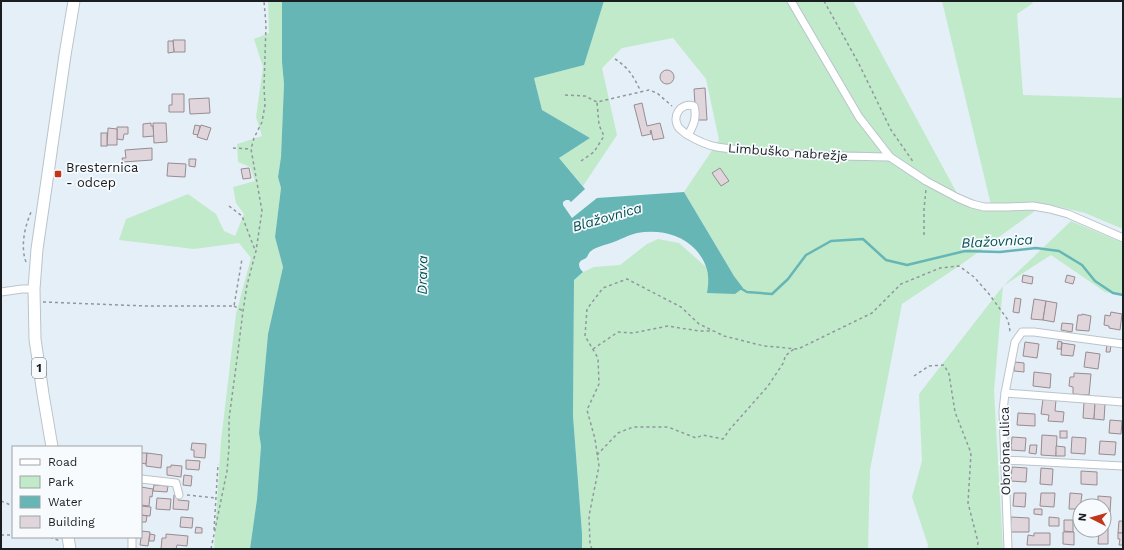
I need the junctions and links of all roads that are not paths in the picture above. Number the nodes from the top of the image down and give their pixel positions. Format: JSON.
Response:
{"nodes":[{"id":1,"x":74,"y":1,"type":"edge"},
{"id":2,"x":791,"y":1,"type":"edge"},
{"id":3,"x":688,"y":135,"type":"junction"},
{"id":4,"x":890,"y":157,"type":"junction"},
{"id":5,"x":1123,"y":238,"type":"edge"},
{"id":6,"x":34,"y":289,"type":"junction"},
{"id":7,"x":1,"y":292,"type":"edge"},
{"id":8,"x":1123,"y":344,"type":"edge"},
{"id":9,"x":1005,"y":393,"type":"junction"},
{"id":10,"x":1123,"y":402,"type":"edge"},
{"id":11,"x":52,"y":446,"type":"edge"},
{"id":12,"x":1005,"y":460,"type":"junction"},
{"id":13,"x":1123,"y":466,"type":"edge"},
{"id":14,"x":142,"y":479,"type":"edge"},
{"id":15,"x":179,"y":494,"type":"road end"},
{"id":16,"x":132,"y":538,"type":"edge"},
{"id":17,"x":132,"y":549,"type":"edge"},
{"id":18,"x":1008,"y":549,"type":"edge"}],
"edges":[{"from":1,"to":6,"type":"main road","number":"1"},
{"from":2,"to":4,"type":"street"},
{"from":3,"to":3,"type":"street","name":"Limbuško nabrežje"},
{"from":3,"to":4,"type":"street","name":"Limbuško nabrežje"},
{"from":4,"to":5,"type":"street"},
{"from":6,"to":7,"type":"street"},
{"from":6,"to":11,"type":"main road","number":"1"},
{"from":8,"to":9,"type":"street","name":"Obrobna ulica"},
{"from":9,"to":10,"type":"street"},
{"from":9,"to":12,"type":"street","name":"Obrobna ulica"},
{"from":12,"to":13,"type":"street"},
{"from":12,"to":18,"type":"street","name":"Obrobna ulica"},
{"from":14,"to":15,"type":"street"},
{"from":16,"to":17,"type":"street"}]}
